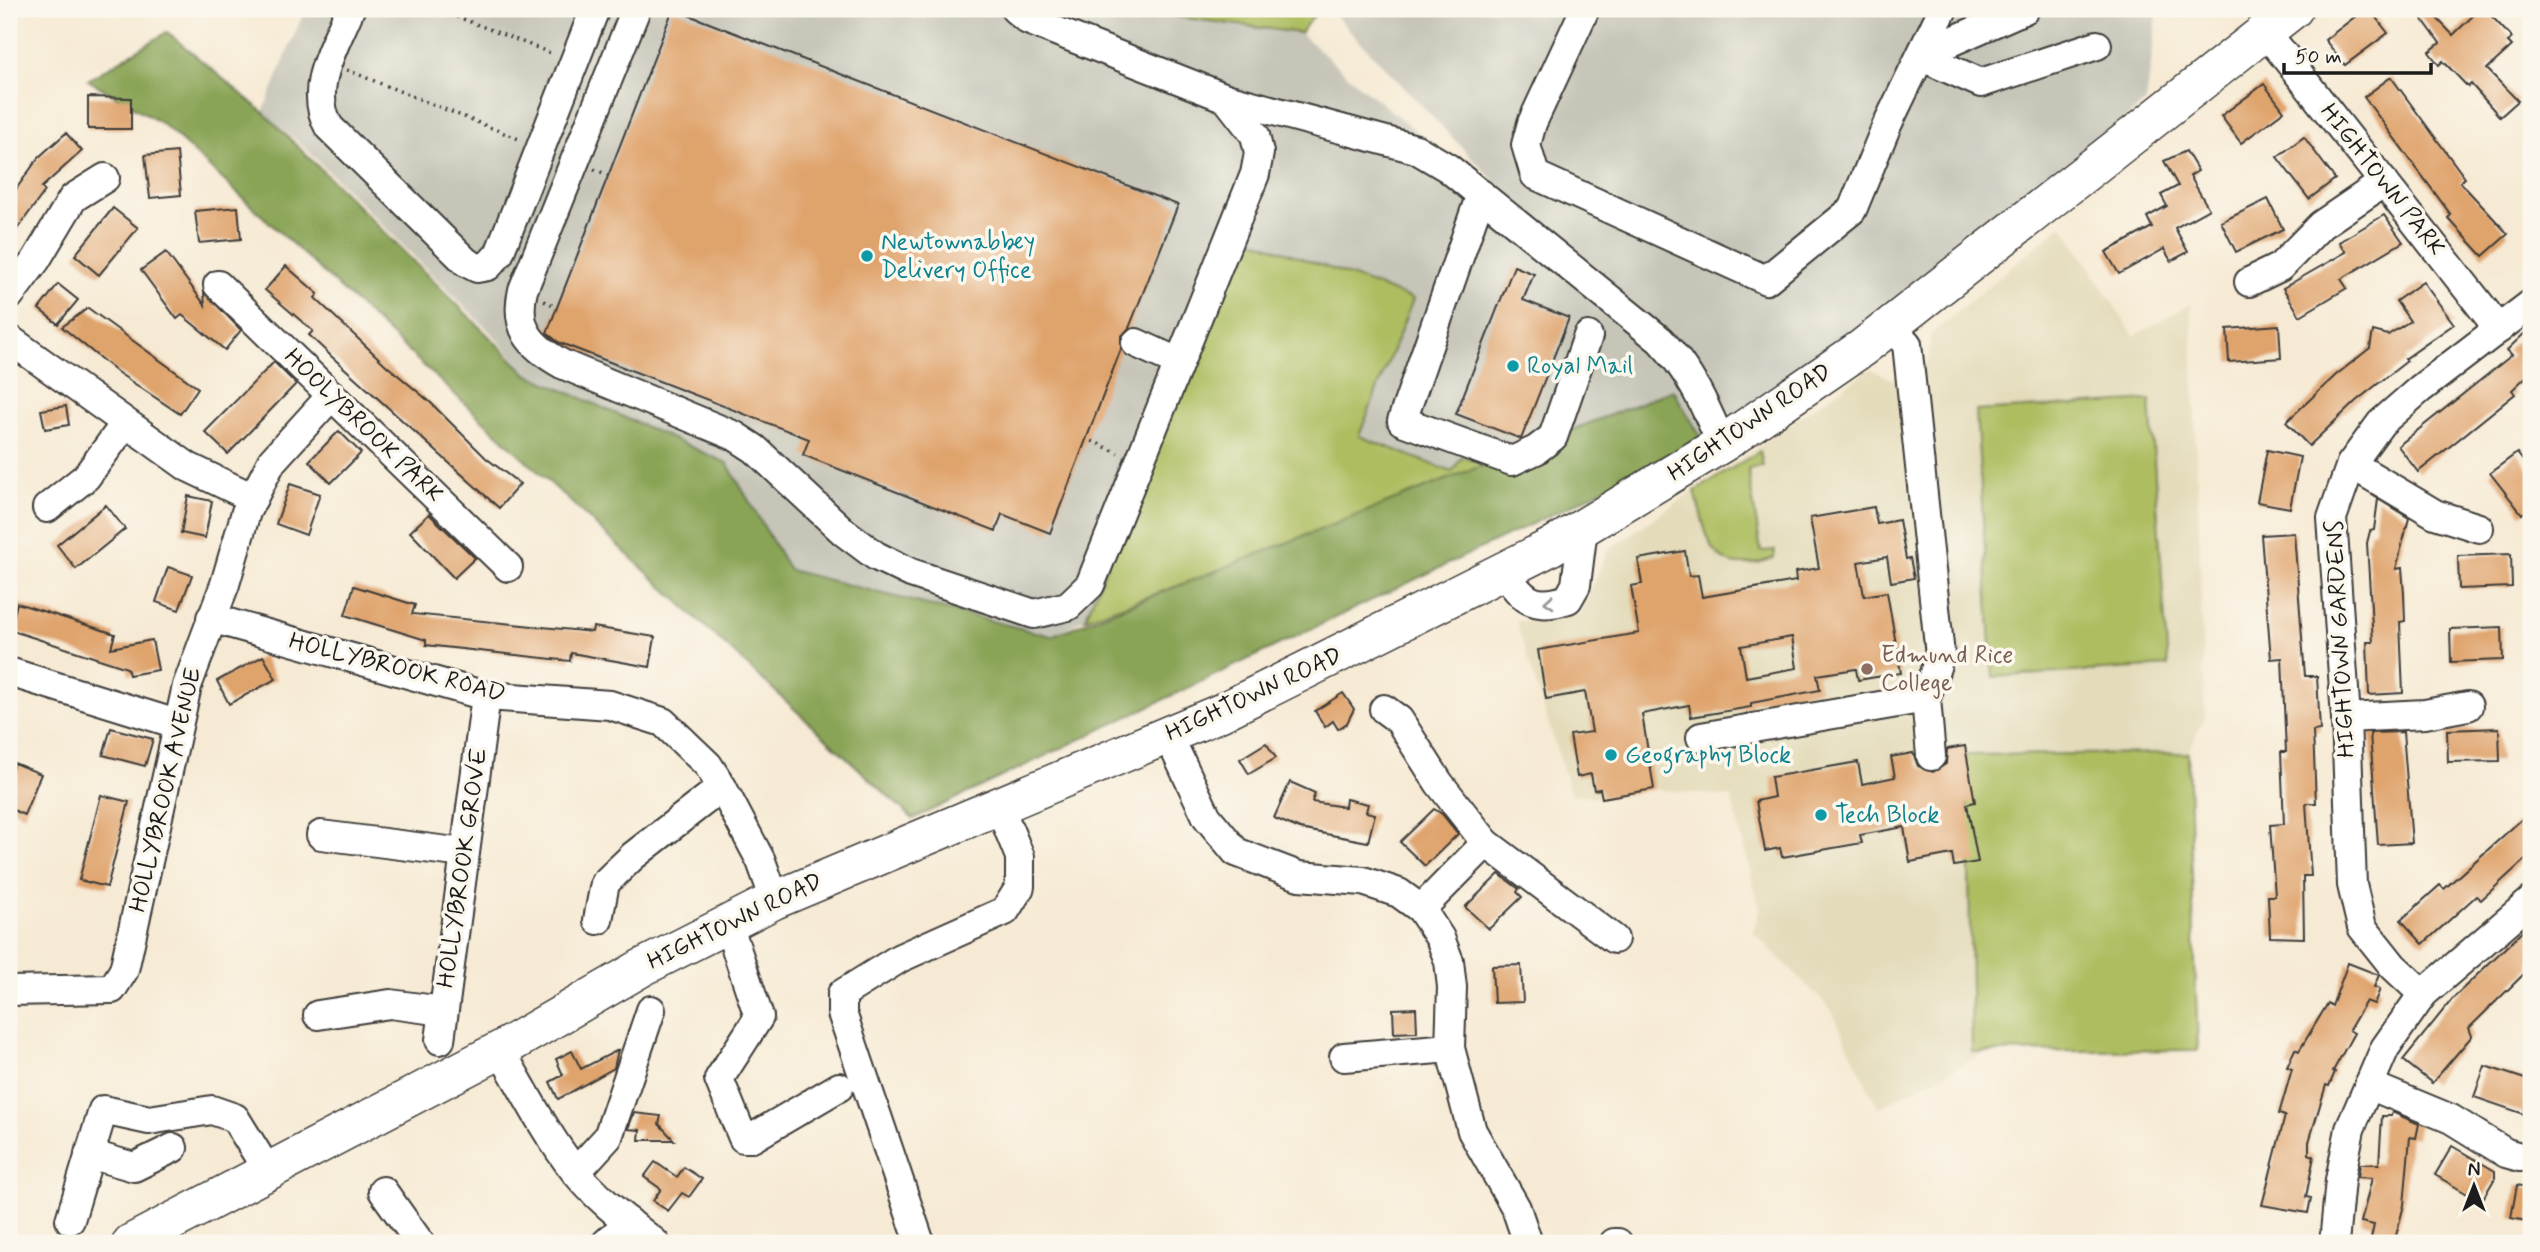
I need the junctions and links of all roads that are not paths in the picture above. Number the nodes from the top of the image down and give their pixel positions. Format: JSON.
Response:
{"nodes":[{"id":1,"x":350,"y":9,"type":"edge"},
{"id":2,"x":595,"y":9,"type":"edge"},
{"id":3,"x":636,"y":9,"type":"edge"},
{"id":4,"x":1015,"y":9,"type":"edge"},
{"id":5,"x":1584,"y":9,"type":"edge"},
{"id":6,"x":2025,"y":9,"type":"edge"},
{"id":7,"x":2294,"y":9,"type":"edge"},
{"id":8,"x":2265,"y":31,"type":"junction"},
{"id":9,"x":1932,"y":33,"type":"edge"},
{"id":10,"x":2097,"y":45,"type":"dead end"},
{"id":11,"x":1226,"y":98,"type":"junction"},
{"id":12,"x":106,"y":178,"type":"dead end"},
{"id":13,"x":2384,"y":182,"type":"junction"},
{"id":14,"x":1481,"y":194,"type":"junction"},
{"id":15,"x":2249,"y":282,"type":"dead end"},
{"id":16,"x":218,"y":285,"type":"dead end"},
{"id":17,"x":9,"y":296,"type":"edge"},
{"id":18,"x":2531,"y":304,"type":"edge"},
{"id":19,"x":1890,"y":326,"type":"junction"},
{"id":20,"x":2499,"y":329,"type":"junction"},
{"id":21,"x":1588,"y":335,"type":"dead end"},
{"id":22,"x":9,"y":339,"type":"edge"},
{"id":23,"x":1136,"y":343,"type":"dead end"},
{"id":24,"x":1178,"y":362,"type":"junction"},
{"id":25,"x":332,"y":395,"type":"junction"},
{"id":26,"x":125,"y":424,"type":"junction"},
{"id":27,"x":1722,"y":445,"type":"junction"},
{"id":28,"x":2351,"y":464,"type":"junction"},
{"id":29,"x":253,"y":498,"type":"junction"},
{"id":30,"x":47,"y":508,"type":"dead end"},
{"id":31,"x":1583,"y":528,"type":"junction"},
{"id":32,"x":2479,"y":528,"type":"dead end"},
{"id":33,"x":508,"y":567,"type":"dead end"},
{"id":34,"x":1504,"y":571,"type":"junction"},
{"id":35,"x":211,"y":618,"type":"junction"},
{"id":36,"x":11,"y":682,"type":"edge"},
{"id":37,"x":486,"y":696,"type":"junction"},
{"id":38,"x":1926,"y":698,"type":"junction"},
{"id":39,"x":2468,"y":706,"type":"dead end"},
{"id":40,"x":1384,"y":709,"type":"dead end"},
{"id":41,"x":2346,"y":718,"type":"junction"},
{"id":42,"x":177,"y":724,"type":"junction"},
{"id":43,"x":1168,"y":735,"type":"junction"},
{"id":44,"x":1701,"y":737,"type":"dead end"},
{"id":45,"x":1931,"y":755,"type":"dead end"},
{"id":46,"x":722,"y":787,"type":"junction"},
{"id":47,"x":1000,"y":808,"type":"junction"},
{"id":48,"x":321,"y":835,"type":"dead end"},
{"id":49,"x":1486,"y":843,"type":"junction"},
{"id":50,"x":464,"y":853,"type":"junction"},
{"id":51,"x":775,"y":900,"type":"junction"},
{"id":52,"x":2531,"y":901,"type":"edge"},
{"id":53,"x":1421,"y":909,"type":"junction"},
{"id":54,"x":598,"y":920,"type":"dead end"},
{"id":55,"x":728,"y":924,"type":"junction"},
{"id":56,"x":1614,"y":939,"type":"dead end"},
{"id":57,"x":9,"y":991,"type":"edge"},
{"id":58,"x":2423,"y":994,"type":"junction"},
{"id":59,"x":651,"y":1010,"type":"dead end"},
{"id":60,"x":443,"y":1012,"type":"junction"},
{"id":61,"x":318,"y":1015,"type":"dead end"},
{"id":62,"x":440,"y":1040,"type":"dead end"},
{"id":63,"x":1450,"y":1048,"type":"junction"},
{"id":64,"x":500,"y":1050,"type":"junction"},
{"id":65,"x":1344,"y":1057,"type":"dead end"},
{"id":66,"x":2369,"y":1085,"type":"junction"},
{"id":67,"x":839,"y":1087,"type":"dead end"},
{"id":68,"x":173,"y":1148,"type":"dead end"},
{"id":69,"x":89,"y":1154,"type":"junction"},
{"id":70,"x":2531,"y":1155,"type":"edge"},
{"id":71,"x":576,"y":1172,"type":"junction"},
{"id":72,"x":269,"y":1173,"type":"junction"},
{"id":73,"x":383,"y":1191,"type":"dead end"},
{"id":74,"x":70,"y":1220,"type":"dead end"},
{"id":75,"x":629,"y":1222,"type":"junction"},
{"id":76,"x":131,"y":1243,"type":"edge"},
{"id":77,"x":420,"y":1243,"type":"edge"},
{"id":78,"x":606,"y":1243,"type":"edge"},
{"id":79,"x":655,"y":1243,"type":"edge"},
{"id":80,"x":920,"y":1243,"type":"edge"},
{"id":81,"x":1528,"y":1243,"type":"edge"},
{"id":82,"x":2334,"y":1243,"type":"edge"}],
"edges":[{"from":1,"to":2,"type":"street"},
{"from":3,"to":24,"type":"street"},
{"from":4,"to":11,"type":"street"},
{"from":5,"to":9,"type":"street"},
{"from":6,"to":9,"type":"street"},
{"from":7,"to":8,"type":"main road","name":"HIGHTOWN ROAD"},
{"from":8,"to":13,"type":"street","name":"HIGHTOWN PARK"},
{"from":8,"to":19,"type":"main road","name":"HIGHTOWN ROAD"},
{"from":9,"to":10,"type":"street"},
{"from":11,"to":14,"type":"street"},
{"from":11,"to":24,"type":"street"},
{"from":12,"to":17,"type":"street"},
{"from":13,"to":15,"type":"street"},
{"from":13,"to":20,"type":"street","name":"HIGHTOWN PARK"},
{"from":14,"to":21,"type":"street"},
{"from":14,"to":27,"type":"street"},
{"from":16,"to":25,"type":"street","name":"HOOLYBROOK PARK"},
{"from":18,"to":20,"type":"street","name":"HIGHTOWN GARDENS"},
{"from":19,"to":27,"type":"main road","name":"HIGHTOWN ROAD"},
{"from":19,"to":38,"type":"street"},
{"from":20,"to":28,"type":"street","name":"HIGHTOWN GARDENS"},
{"from":22,"to":26,"type":"street"},
{"from":23,"to":24,"type":"street"},
{"from":25,"to":29,"type":"street","name":"HOLLYBROOK AVENUE"},
{"from":25,"to":33,"type":"street","name":"HOOLYBROOK PARK"},
{"from":26,"to":29,"type":"street"},
{"from":26,"to":30,"type":"street"},
{"from":27,"to":31,"type":"main road","name":"HIGHTOWN ROAD"},
{"from":28,"to":32,"type":"street"},
{"from":28,"to":41,"type":"street","name":"HIGHTOWN GARDENS"},
{"from":29,"to":35,"type":"street","name":"HOLLYBROOK AVENUE"},
{"from":31,"to":34,"type":"main road","name":"HIGHTOWN ROAD"},
{"from":31,"to":34,"type":"street","one_way":true},
{"from":34,"to":43,"type":"main road","name":"HIGHTOWN ROAD"},
{"from":35,"to":37,"type":"street","name":"HOLLYBROOK ROAD"},
{"from":35,"to":42,"type":"street","name":"HOLLYBROOK AVENUE"},
{"from":36,"to":42,"type":"street"},
{"from":37,"to":46,"type":"street","name":"HOLLYBROOK ROAD"},
{"from":37,"to":50,"type":"street","name":"HOLLYBROOK GROVE"},
{"from":38,"to":44,"type":"street"},
{"from":38,"to":45,"type":"street"},
{"from":39,"to":41,"type":"street"},
{"from":40,"to":49,"type":"street"},
{"from":41,"to":58,"type":"street","name":"HIGHTOWN GARDENS"},
{"from":42,"to":57,"type":"street","name":"HOLLYBROOK AVENUE"},
{"from":43,"to":47,"type":"main road","name":"HIGHTOWN ROAD"},
{"from":43,"to":53,"type":"street"},
{"from":46,"to":51,"type":"street","name":"HOLLYBROOK ROAD"},
{"from":46,"to":54,"type":"street"},
{"from":47,"to":51,"type":"main road","name":"HIGHTOWN ROAD"},
{"from":47,"to":80,"type":"street"},
{"from":48,"to":50,"type":"street"},
{"from":49,"to":53,"type":"street"},
{"from":49,"to":56,"type":"street"},
{"from":50,"to":60,"type":"street","name":"HOLLYBROOK GROVE"},
{"from":51,"to":55,"type":"main road","name":"HIGHTOWN ROAD"},
{"from":52,"to":58,"type":"street"},
{"from":53,"to":63,"type":"street"},
{"from":55,"to":64,"type":"main road","name":"HIGHTOWN ROAD"},
{"from":55,"to":67,"type":"street"},
{"from":58,"to":66,"type":"street"},
{"from":59,"to":71,"type":"street"},
{"from":60,"to":61,"type":"street"},
{"from":60,"to":62,"type":"street","name":"HOLLYBROOK GROVE"},
{"from":63,"to":65,"type":"street"},
{"from":63,"to":81,"type":"street"},
{"from":64,"to":71,"type":"street"},
{"from":64,"to":72,"type":"main road","name":"HIGHTOWN ROAD"},
{"from":66,"to":70,"type":"street"},
{"from":66,"to":82,"type":"street"},
{"from":68,"to":69,"type":"street"},
{"from":69,"to":72,"type":"street"},
{"from":69,"to":74,"type":"street"},
{"from":71,"to":75,"type":"street"},
{"from":72,"to":76,"type":"main road","name":"HIGHTOWN ROAD"},
{"from":73,"to":77,"type":"street"},
{"from":75,"to":78,"type":"street"},
{"from":75,"to":79,"type":"street"}]}
